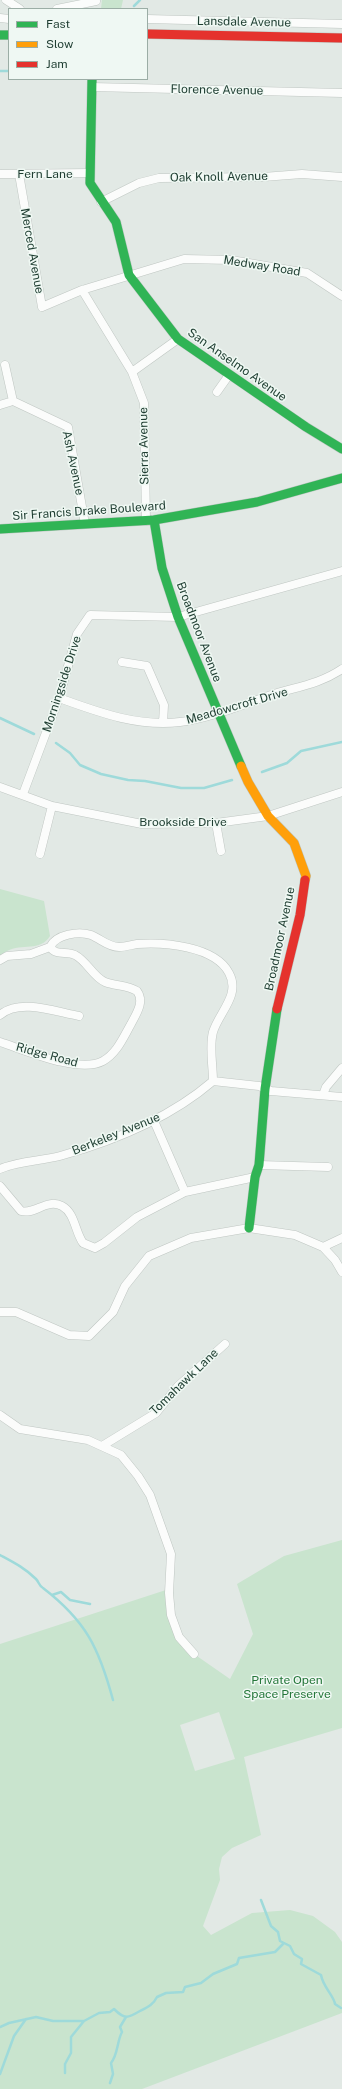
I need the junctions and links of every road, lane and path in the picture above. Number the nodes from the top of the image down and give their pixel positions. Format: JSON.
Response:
{"nodes":[{"id":1,"x":6,"y":0,"type":"edge"},
{"id":2,"x":95,"y":3,"type":"edge"},
{"id":3,"x":18,"y":8,"type":"edge"},
{"id":4,"x":63,"y":8,"type":"edge"},
{"id":5,"x":148,"y":19,"type":"edge"},
{"id":6,"x":342,"y":24,"type":"edge"},
{"id":7,"x":148,"y":34,"type":"edge"},
{"id":8,"x":342,"y":38,"type":"edge"},
{"id":9,"x":92,"y":83,"type":"edge"},
{"id":10,"x":342,"y":93,"type":"edge"},
{"id":11,"x":0,"y":174,"type":"edge"},
{"id":12,"x":19,"y":174,"type":"junction"},
{"id":13,"x":89,"y":174,"type":"junction"},
{"id":14,"x":342,"y":177,"type":"edge"},
{"id":15,"x":100,"y":202,"type":"junction"},
{"id":16,"x":129,"y":275,"type":"junction"},
{"id":17,"x":82,"y":290,"type":"junction"},
{"id":18,"x":342,"y":296,"type":"edge"},
{"id":19,"x":178,"y":339,"type":"junction"},
{"id":20,"x":4,"y":365,"type":"dead end"},
{"id":21,"x":132,"y":372,"type":"junction"},
{"id":22,"x":229,"y":375,"type":"junction"},
{"id":23,"x":217,"y":392,"type":"dead end"},
{"id":24,"x":13,"y":401,"type":"junction"},
{"id":25,"x":0,"y":405,"type":"edge"},
{"id":26,"x":342,"y":449,"type":"edge"},
{"id":27,"x":342,"y":478,"type":"edge"},
{"id":28,"x":150,"y":520,"type":"junction"},
{"id":29,"x":85,"y":524,"type":"junction"},
{"id":30,"x":0,"y":529,"type":"edge"},
{"id":31,"x":342,"y":571,"type":"edge"},
{"id":32,"x":178,"y":617,"type":"junction"},
{"id":33,"x":122,"y":662,"type":"dead end"},
{"id":34,"x":342,"y":669,"type":"edge"},
{"id":35,"x":59,"y":698,"type":"junction"},
{"id":36,"x":218,"y":712,"type":"junction"},
{"id":37,"x":162,"y":723,"type":"junction"},
{"id":38,"x":0,"y":788,"type":"edge"},
{"id":39,"x":342,"y":792,"type":"edge"},
{"id":40,"x":23,"y":794,"type":"junction"},
{"id":41,"x":52,"y":806,"type":"junction"},
{"id":42,"x":268,"y":816,"type":"junction"},
{"id":43,"x":216,"y":824,"type":"junction"},
{"id":44,"x":221,"y":851,"type":"dead end"},
{"id":45,"x":40,"y":854,"type":"dead end"},
{"id":46,"x":50,"y":947,"type":"junction"},
{"id":47,"x":0,"y":960,"type":"edge"},
{"id":48,"x":0,"y":1016,"type":"edge"},
{"id":49,"x":79,"y":1016,"type":"dead end"},
{"id":50,"x":0,"y":1042,"type":"edge"},
{"id":51,"x":342,"y":1068,"type":"edge"},
{"id":52,"x":213,"y":1081,"type":"junction"},
{"id":53,"x":265,"y":1088,"type":"junction"},
{"id":54,"x":323,"y":1095,"type":"junction"},
{"id":55,"x":342,"y":1097,"type":"edge"},
{"id":56,"x":154,"y":1121,"type":"junction"},
{"id":57,"x":259,"y":1164,"type":"junction"},
{"id":58,"x":328,"y":1167,"type":"dead end"},
{"id":59,"x":0,"y":1169,"type":"edge"},
{"id":60,"x":255,"y":1177,"type":"junction"},
{"id":61,"x":0,"y":1186,"type":"edge"},
{"id":62,"x":185,"y":1192,"type":"junction"},
{"id":63,"x":249,"y":1228,"type":"junction"},
{"id":64,"x":342,"y":1238,"type":"edge"},
{"id":65,"x":323,"y":1247,"type":"junction"},
{"id":66,"x":342,"y":1272,"type":"edge"},
{"id":67,"x":0,"y":1312,"type":"edge"},
{"id":68,"x":225,"y":1344,"type":"dead end"},
{"id":69,"x":0,"y":1415,"type":"edge"},
{"id":70,"x":102,"y":1446,"type":"junction"},
{"id":71,"x":194,"y":1654,"type":"dead end"}],
"edges":[{"from":1,"to":3,"type":"street"},
{"from":2,"to":4,"type":"street"},
{"from":5,"to":6,"type":"street","name":"Lansdale Avenue"},
{"from":7,"to":8,"type":"street"},
{"from":9,"to":10,"type":"street","name":"Florence Avenue"},
{"from":9,"to":13,"type":"street","name":"San Anselmo Avenue"},
{"from":11,"to":12,"type":"street","name":"Fern Lane"},
{"from":12,"to":13,"type":"street","name":"Fern Lane"},
{"from":12,"to":17,"type":"street","name":"Merced Avenue"},
{"from":13,"to":15,"type":"street","name":"San Anselmo Avenue"},
{"from":14,"to":15,"type":"street","name":"Oak Knoll Avenue"},
{"from":15,"to":16,"type":"street","name":"San Anselmo Avenue"},
{"from":16,"to":17,"type":"street","name":"Merced Avenue"},
{"from":16,"to":18,"type":"street","name":"Medway Road"},
{"from":16,"to":19,"type":"street","name":"San Anselmo Avenue"},
{"from":17,"to":21,"type":"street","name":"Sierra Avenue"},
{"from":19,"to":21,"type":"street"},
{"from":19,"to":22,"type":"street","name":"San Anselmo Avenue"},
{"from":20,"to":24,"type":"street"},
{"from":21,"to":28,"type":"street","name":"Sierra Avenue"},
{"from":22,"to":23,"type":"street"},
{"from":22,"to":26,"type":"street","name":"San Anselmo Avenue"},
{"from":24,"to":25,"type":"street"},
{"from":24,"to":29,"type":"street","name":"Ash Avenue"},
{"from":27,"to":28,"type":"street","name":"Sir Francis Drake Boulevard"},
{"from":28,"to":29,"type":"street","name":"Sir Francis Drake Boulevard"},
{"from":28,"to":32,"type":"street","name":"Broadmoor Avenue"},
{"from":29,"to":30,"type":"street","name":"Sir Francis Drake Boulevard"},
{"from":31,"to":32,"type":"street","name":"Morningside Drive"},
{"from":32,"to":35,"type":"street","name":"Morningside Drive"},
{"from":32,"to":36,"type":"street","name":"Broadmoor Avenue"},
{"from":33,"to":37,"type":"street"},
{"from":34,"to":36,"type":"street","name":"Meadowcroft Drive"},
{"from":35,"to":37,"type":"street","name":"Meadowcroft Drive"},
{"from":35,"to":40,"type":"street","name":"Morningside Drive"},
{"from":36,"to":37,"type":"street","name":"Meadowcroft Drive"},
{"from":36,"to":42,"type":"street","name":"Broadmoor Avenue"},
{"from":38,"to":40,"type":"street","name":"Brookside Drive"},
{"from":39,"to":42,"type":"street","name":"Brookside Drive"},
{"from":40,"to":41,"type":"street","name":"Brookside Drive"},
{"from":41,"to":43,"type":"street","name":"Brookside Drive"},
{"from":41,"to":45,"type":"street"},
{"from":42,"to":43,"type":"street","name":"Brookside Drive"},
{"from":42,"to":53,"type":"street","name":"Broadmoor Avenue"},
{"from":43,"to":44,"type":"street"},
{"from":46,"to":47,"type":"street"},
{"from":46,"to":50,"type":"street","name":"Ridge Road"},
{"from":46,"to":52,"type":"street"},
{"from":48,"to":49,"type":"street"},
{"from":51,"to":54,"type":"street"},
{"from":52,"to":53,"type":"street"},
{"from":52,"to":56,"type":"street","name":"Berkeley Avenue"},
{"from":53,"to":54,"type":"street"},
{"from":53,"to":57,"type":"street","name":"Broadmoor Avenue"},
{"from":54,"to":55,"type":"street"},
{"from":56,"to":59,"type":"street","name":"Berkeley Avenue"},
{"from":56,"to":62,"type":"street"},
{"from":57,"to":58,"type":"street"},
{"from":57,"to":60,"type":"street","name":"Broadmoor Avenue"},
{"from":60,"to":62,"type":"street"},
{"from":60,"to":63,"type":"street","name":"Broadmoor Avenue"},
{"from":61,"to":62,"type":"street"},
{"from":63,"to":65,"type":"street"},
{"from":63,"to":67,"type":"street"},
{"from":64,"to":65,"type":"street"},
{"from":65,"to":66,"type":"street"},
{"from":68,"to":70,"type":"street","name":"Tomahawk Lane"},
{"from":69,"to":70,"type":"street"},
{"from":70,"to":71,"type":"street"}]}
